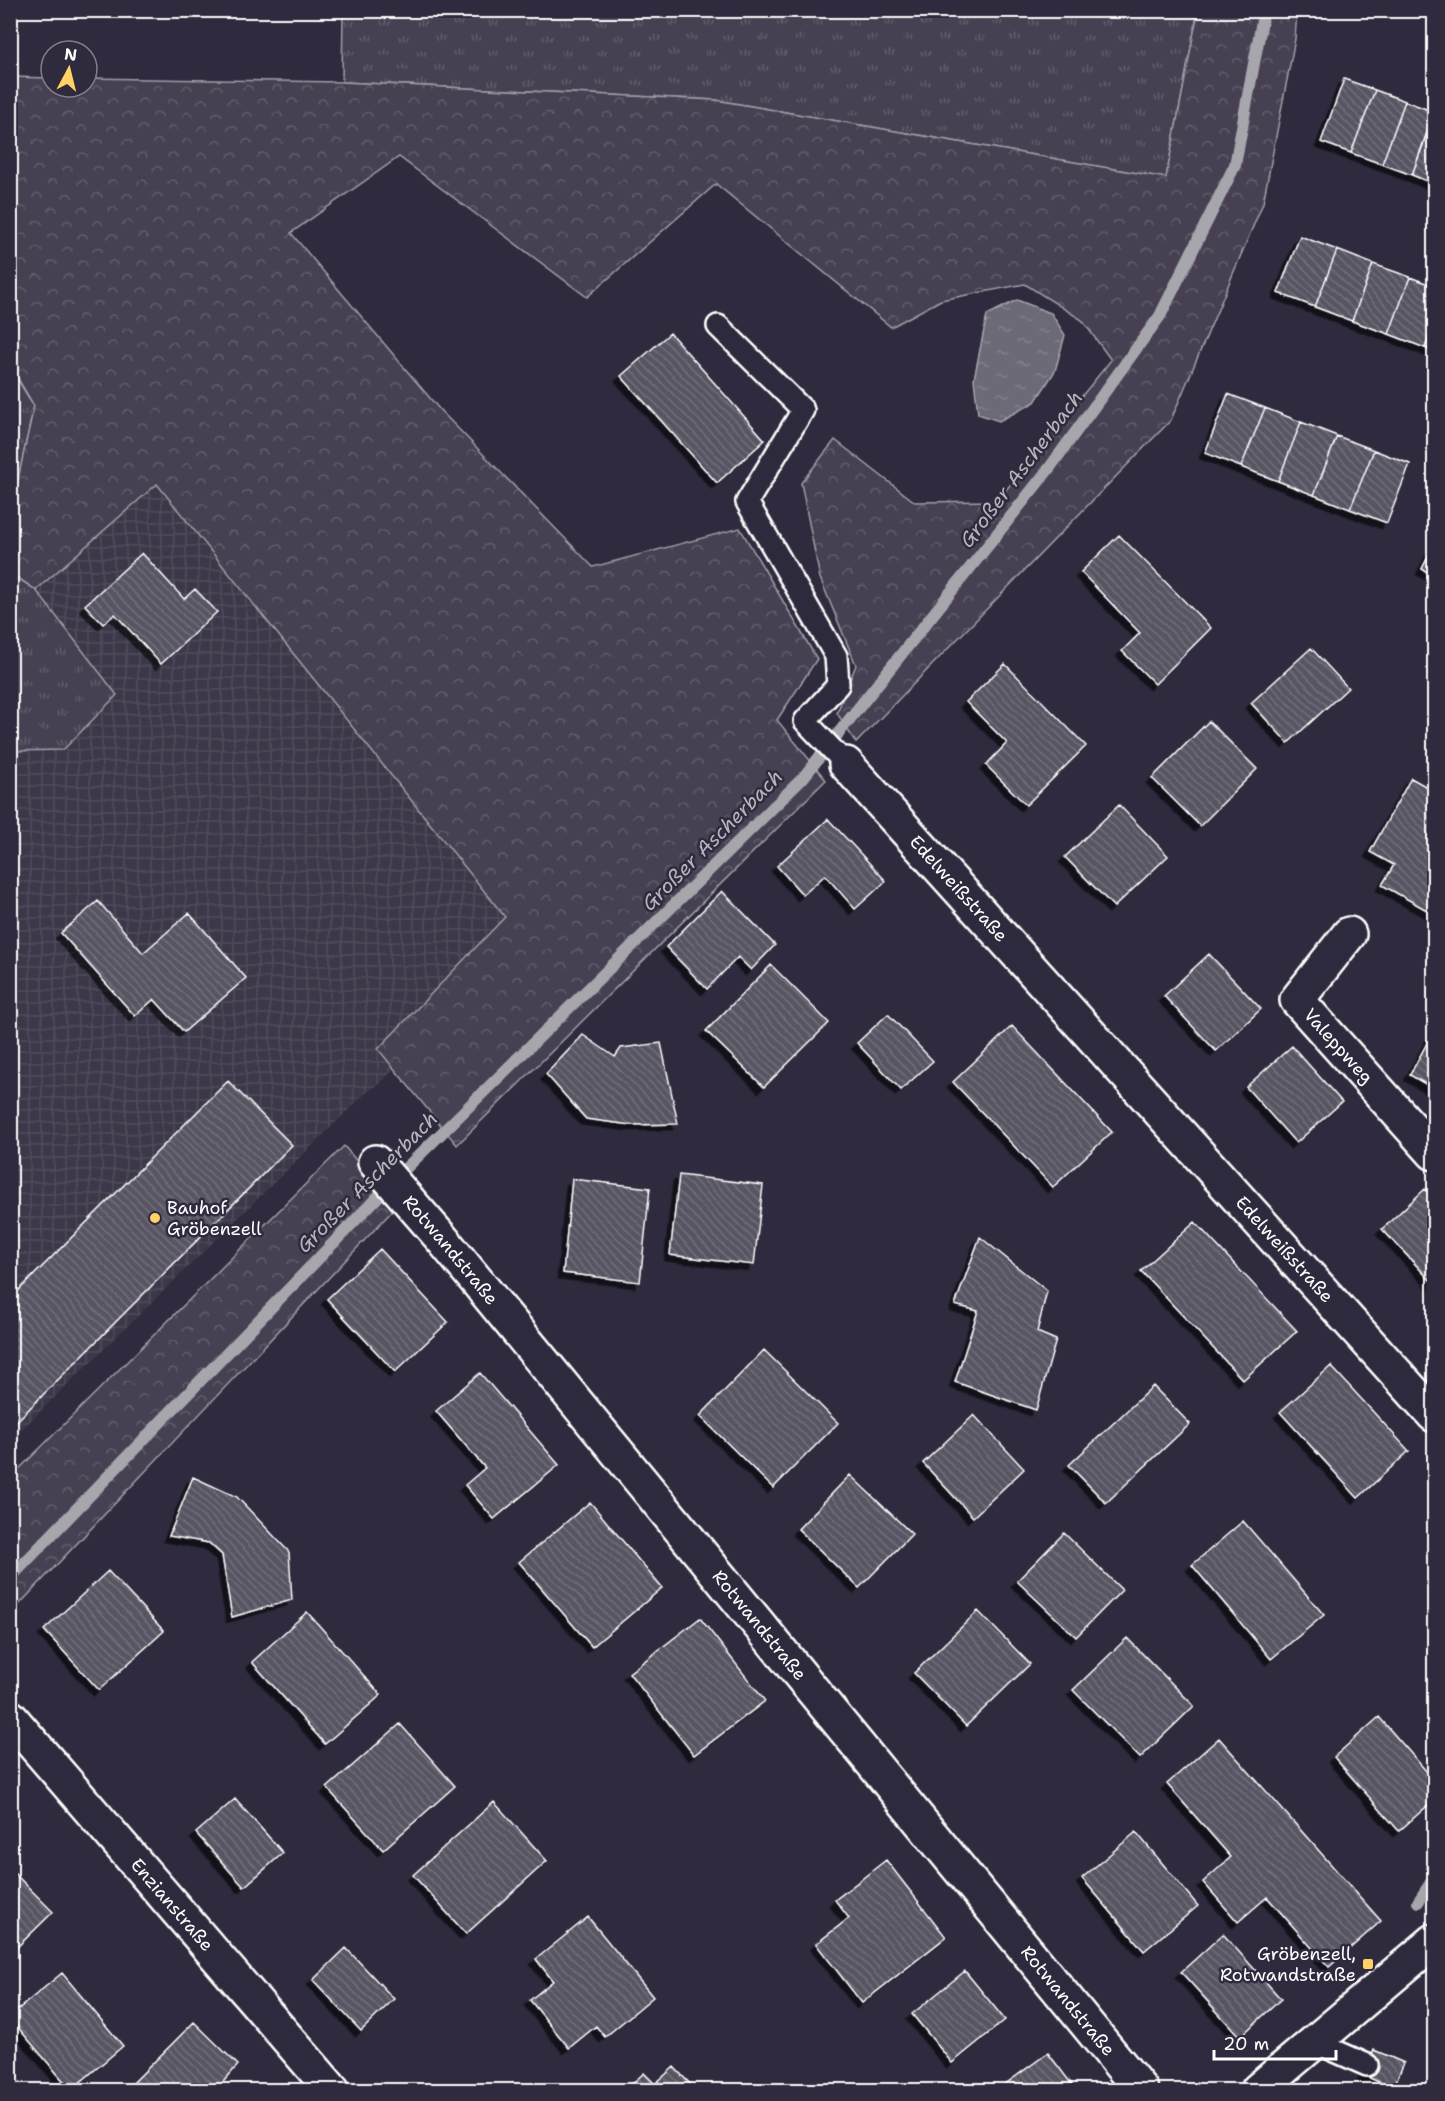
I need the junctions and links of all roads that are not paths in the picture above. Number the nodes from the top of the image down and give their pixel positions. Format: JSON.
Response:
{"nodes":[{"id":1,"x":718,"y":326,"type":"dead end"},
{"id":2,"x":846,"y":764,"type":"joint"},
{"id":3,"x":1349,"y":934,"type":"dead end"},
{"id":4,"x":1434,"y":1153,"type":"edge"},
{"id":5,"x":380,"y":1167,"type":"dead end"},
{"id":6,"x":1434,"y":1415,"type":"edge"},
{"id":7,"x":10,"y":1718,"type":"edge"},
{"id":8,"x":1434,"y":1941,"type":"edge"},
{"id":9,"x":1315,"y":2042,"type":"junction"},
{"id":10,"x":1368,"y":2065,"type":"dead end"},
{"id":11,"x":332,"y":2091,"type":"edge"},
{"id":12,"x":1141,"y":2091,"type":"edge"},
{"id":13,"x":1258,"y":2091,"type":"edge"}],
"edges":[{"from":1,"to":2,"type":"lane","name":"Edelweißstraße"},
{"from":2,"to":6,"type":"street","name":"Edelweißstraße"},
{"from":3,"to":4,"type":"street","name":"Valeppweg"},
{"from":5,"to":12,"type":"street","name":"Rotwandstraße"},
{"from":7,"to":11,"type":"street","name":"Enzianstraße"},
{"from":8,"to":9,"type":"street"},
{"from":9,"to":10,"type":"lane"},
{"from":9,"to":13,"type":"street"}]}
